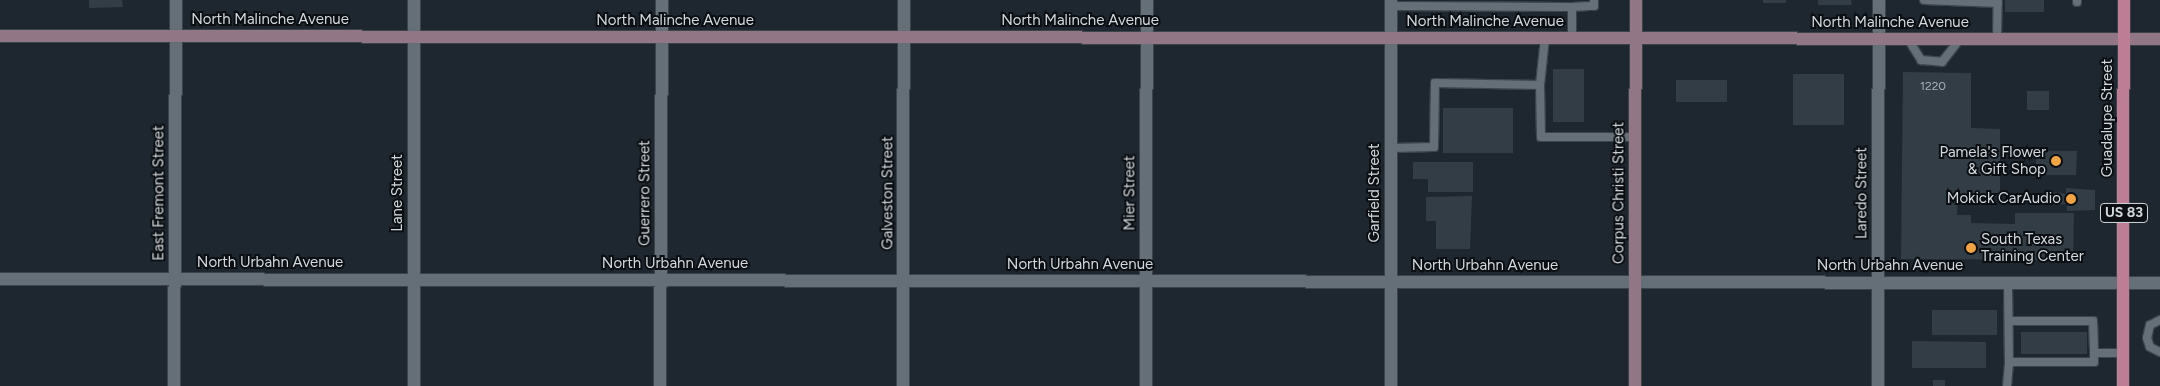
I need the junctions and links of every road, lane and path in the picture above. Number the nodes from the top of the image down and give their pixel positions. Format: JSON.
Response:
{"nodes":[{"id":1,"x":176,"y":0,"type":"edge"},
{"id":2,"x":414,"y":0,"type":"edge"},
{"id":3,"x":662,"y":0,"type":"edge"},
{"id":4,"x":904,"y":0,"type":"edge"},
{"id":5,"x":1147,"y":0,"type":"edge"},
{"id":6,"x":1594,"y":0,"type":"edge"},
{"id":7,"x":1636,"y":0,"type":"edge"},
{"id":8,"x":1879,"y":0,"type":"edge"},
{"id":9,"x":1924,"y":0,"type":"edge"},
{"id":10,"x":2124,"y":0,"type":"edge"},
{"id":11,"x":1971,"y":1,"type":"edge"},
{"id":12,"x":1391,"y":3,"type":"edge"},
{"id":13,"x":1552,"y":3,"type":"edge"},
{"id":14,"x":1572,"y":7,"type":"junction"},
{"id":15,"x":0,"y":36,"type":"edge"},
{"id":16,"x":176,"y":36,"type":"junction"},
{"id":17,"x":414,"y":36,"type":"junction"},
{"id":18,"x":662,"y":37,"type":"junction"},
{"id":19,"x":904,"y":37,"type":"junction"},
{"id":20,"x":1147,"y":38,"type":"junction"},
{"id":21,"x":1391,"y":38,"type":"junction"},
{"id":22,"x":1545,"y":38,"type":"junction"},
{"id":23,"x":1572,"y":38,"type":"junction"},
{"id":24,"x":1636,"y":39,"type":"junction"},
{"id":25,"x":1879,"y":39,"type":"junction"},
{"id":26,"x":1908,"y":39,"type":"junction"},
{"id":27,"x":1960,"y":39,"type":"junction"},
{"id":28,"x":1997,"y":39,"type":"junction"},
{"id":29,"x":2124,"y":39,"type":"junction"},
{"id":30,"x":2160,"y":40,"type":"edge"},
{"id":31,"x":1540,"y":85,"type":"junction"},
{"id":32,"x":1636,"y":137,"type":"junction"},
{"id":33,"x":1391,"y":148,"type":"junction"},
{"id":34,"x":0,"y":279,"type":"edge"},
{"id":35,"x":175,"y":279,"type":"junction"},
{"id":36,"x":414,"y":280,"type":"junction"},
{"id":37,"x":661,"y":280,"type":"junction"},
{"id":38,"x":904,"y":281,"type":"junction"},
{"id":39,"x":1146,"y":281,"type":"junction"},
{"id":40,"x":1391,"y":282,"type":"junction"},
{"id":41,"x":1635,"y":282,"type":"junction"},
{"id":42,"x":1878,"y":283,"type":"junction"},
{"id":43,"x":2008,"y":283,"type":"junction"},
{"id":44,"x":2124,"y":283,"type":"junction"},
{"id":45,"x":2160,"y":283,"type":"edge"},
{"id":46,"x":2160,"y":320,"type":"edge"},
{"id":47,"x":2010,"y":321,"type":"junction"},
{"id":48,"x":2123,"y":352,"type":"junction"},
{"id":49,"x":2160,"y":352,"type":"edge"},
{"id":50,"x":2094,"y":353,"type":"junction"},
{"id":51,"x":2009,"y":362,"type":"junction"},
{"id":52,"x":174,"y":386,"type":"edge"},
{"id":53,"x":414,"y":386,"type":"edge"},
{"id":54,"x":660,"y":386,"type":"edge"},
{"id":55,"x":903,"y":386,"type":"edge"},
{"id":56,"x":1146,"y":386,"type":"edge"},
{"id":57,"x":1391,"y":386,"type":"edge"},
{"id":58,"x":1635,"y":386,"type":"edge"},
{"id":59,"x":1878,"y":386,"type":"edge"},
{"id":60,"x":2007,"y":386,"type":"edge"},
{"id":61,"x":2123,"y":386,"type":"edge"}],
"edges":[{"from":1,"to":16,"type":"street","name":"East Fremont Street"},
{"from":2,"to":17,"type":"street","name":"Lane Street"},
{"from":3,"to":18,"type":"street","name":"Guerrero Street"},
{"from":4,"to":19,"type":"street","name":"Galveston Street"},
{"from":5,"to":20,"type":"street","name":"Mier Street"},
{"from":6,"to":14,"type":"lane"},
{"from":7,"to":24,"type":"main road","name":"Corpus Christi Street"},
{"from":8,"to":25,"type":"street","name":"Laredo Street"},
{"from":9,"to":11,"type":"lane"},
{"from":10,"to":29,"type":"main road","name":"Guadalupe Street","number":"US 83"},
{"from":11,"to":28,"type":"lane"},
{"from":12,"to":13,"type":"lane"},
{"from":12,"to":21,"type":"street","name":"Garfield Street"},
{"from":13,"to":14,"type":"lane"},
{"from":14,"to":23,"type":"lane"},
{"from":15,"to":16,"type":"main road","name":"North Malinche Avenue"},
{"from":16,"to":17,"type":"main road","name":"North Malinche Avenue"},
{"from":16,"to":35,"type":"street","name":"East Fremont Street"},
{"from":17,"to":18,"type":"main road","name":"North Malinche Avenue"},
{"from":17,"to":36,"type":"street","name":"Lane Street"},
{"from":18,"to":19,"type":"main road","name":"North Malinche Avenue"},
{"from":18,"to":37,"type":"street","name":"Guerrero Street"},
{"from":19,"to":20,"type":"main road","name":"North Malinche Avenue"},
{"from":19,"to":38,"type":"street","name":"Galveston Street"},
{"from":20,"to":21,"type":"main road","name":"North Malinche Avenue"},
{"from":20,"to":39,"type":"street","name":"Mier Street"},
{"from":21,"to":22,"type":"main road","name":"North Malinche Avenue"},
{"from":21,"to":33,"type":"street","name":"Garfield Street"},
{"from":22,"to":23,"type":"main road","name":"North Malinche Avenue"},
{"from":22,"to":31,"type":"lane"},
{"from":23,"to":24,"type":"main road","name":"North Malinche Avenue"},
{"from":24,"to":25,"type":"main road","name":"North Malinche Avenue"},
{"from":24,"to":32,"type":"main road","name":"Corpus Christi Street"},
{"from":25,"to":26,"type":"main road","name":"North Malinche Avenue"},
{"from":25,"to":42,"type":"street","name":"Laredo Street"},
{"from":26,"to":27,"type":"main road","name":"North Malinche Avenue"},
{"from":26,"to":27,"type":"lane"},
{"from":27,"to":28,"type":"main road","name":"North Malinche Avenue"},
{"from":28,"to":29,"type":"main road","name":"North Malinche Avenue"},
{"from":29,"to":30,"type":"main road","name":"North Malinche Avenue"},
{"from":29,"to":44,"type":"main road","name":"Guadalupe Street","number":"US 83"},
{"from":31,"to":32,"type":"lane"},
{"from":31,"to":33,"type":"lane"},
{"from":32,"to":41,"type":"main road","name":"Corpus Christi Street"},
{"from":33,"to":40,"type":"street","name":"Garfield Street"},
{"from":34,"to":35,"type":"street","name":"North Urbahn Avenue"},
{"from":35,"to":36,"type":"street","name":"North Urbahn Avenue"},
{"from":35,"to":52,"type":"street","name":"East Fremont Street"},
{"from":36,"to":37,"type":"street","name":"North Urbahn Avenue"},
{"from":36,"to":53,"type":"street","name":"Lane Street"},
{"from":37,"to":38,"type":"street","name":"North Urbahn Avenue"},
{"from":37,"to":54,"type":"street","name":"Guerrero Street"},
{"from":38,"to":39,"type":"street","name":"North Urbahn Avenue"},
{"from":38,"to":55,"type":"street","name":"Galveston Street"},
{"from":39,"to":40,"type":"street","name":"North Urbahn Avenue"},
{"from":39,"to":56,"type":"street","name":"Mier Street"},
{"from":40,"to":41,"type":"street","name":"North Urbahn Avenue"},
{"from":40,"to":57,"type":"street","name":"Garfield Street"},
{"from":41,"to":42,"type":"street","name":"North Urbahn Avenue"},
{"from":41,"to":58,"type":"main road","name":"Corpus Christi Street"},
{"from":42,"to":43,"type":"street","name":"North Urbahn Avenue"},
{"from":42,"to":59,"type":"street","name":"Laredo Street"},
{"from":43,"to":44,"type":"street","name":"North Urbahn Avenue"},
{"from":43,"to":47,"type":"lane"},
{"from":44,"to":45,"type":"street","name":"North Urbahn Avenue"},
{"from":44,"to":48,"type":"main road","name":"Guadalupe Street","number":"US 83"},
{"from":46,"to":49,"type":"lane"},
{"from":47,"to":50,"type":"lane"},
{"from":47,"to":51,"type":"lane"},
{"from":48,"to":50,"type":"lane"},
{"from":48,"to":61,"type":"main road","name":"Guadalupe Street","number":"US 83"},
{"from":50,"to":51,"type":"lane"},
{"from":51,"to":60,"type":"lane"}]}
